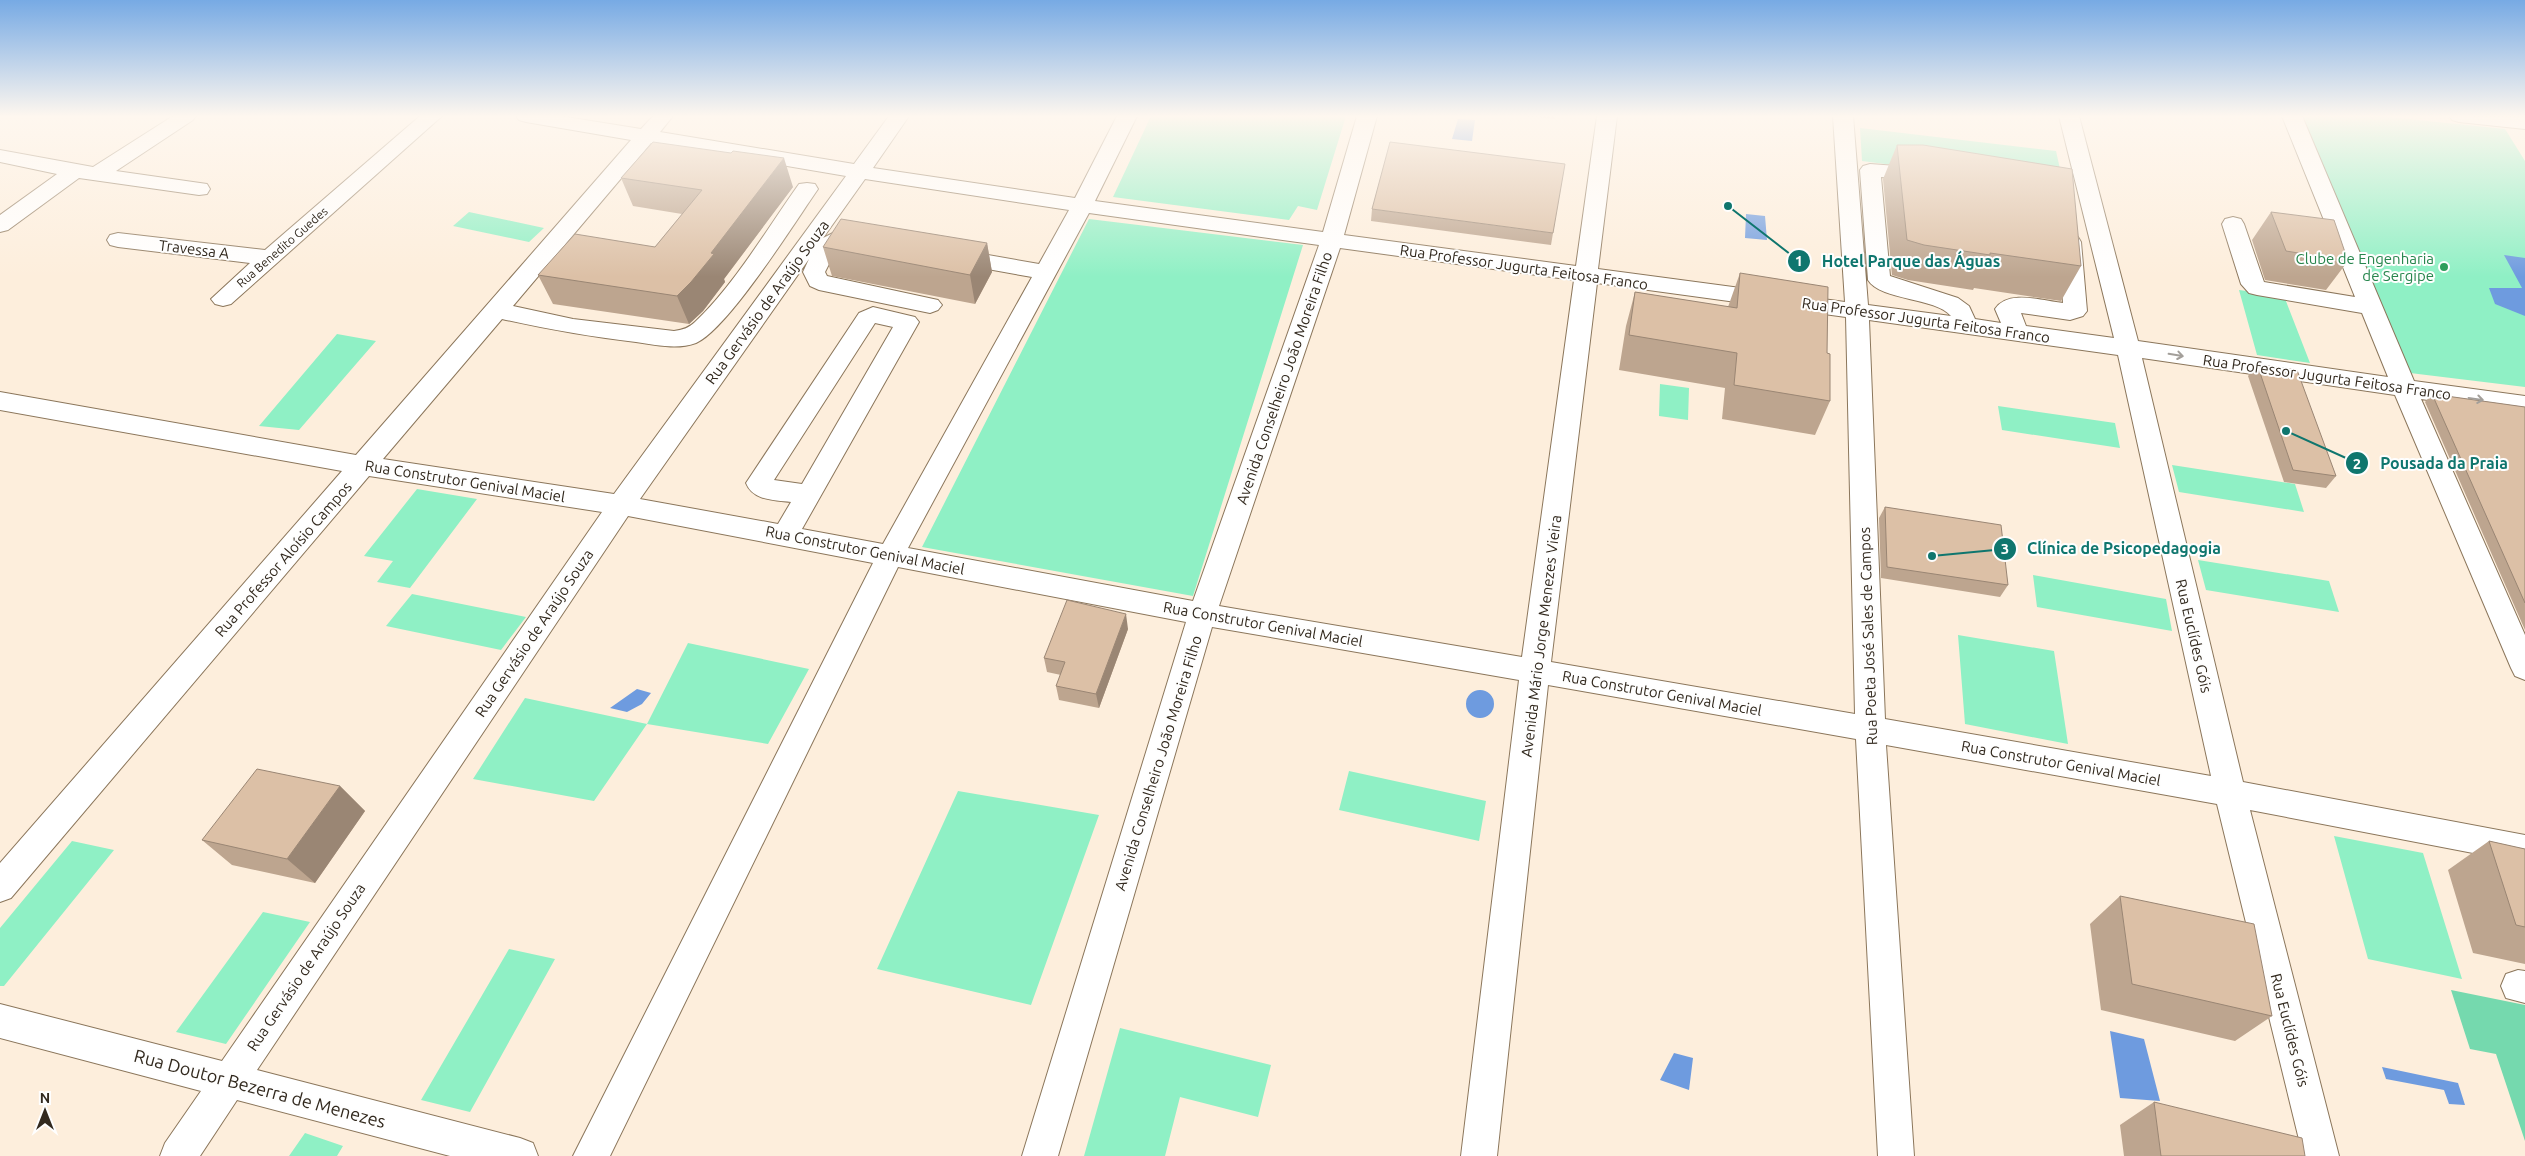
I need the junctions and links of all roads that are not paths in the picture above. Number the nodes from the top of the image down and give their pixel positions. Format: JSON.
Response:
{"nodes":[{"id":1,"x":70,"y":170,"type":"edge"},
{"id":2,"x":103,"y":170,"type":"edge"},
{"id":3,"x":370,"y":170,"type":"edge"},
{"id":4,"x":614,"y":170,"type":"edge"},
{"id":5,"x":849,"y":170,"type":"edge"},
{"id":6,"x":1100,"y":170,"type":"edge"},
{"id":7,"x":1351,"y":170,"type":"edge"},
{"id":8,"x":1601,"y":170,"type":"edge"},
{"id":9,"x":1847,"y":170,"type":"edge"},
{"id":10,"x":2083,"y":170,"type":"edge"},
{"id":11,"x":2314,"y":170,"type":"edge"},
{"id":12,"x":75,"y":171,"type":"junction"},
{"id":13,"x":861,"y":172,"type":"junction"},
{"id":14,"x":97,"y":174,"type":"junction"},
{"id":15,"x":1947,"y":177,"type":"edge"},
{"id":16,"x":199,"y":189,"type":"dead end"},
{"id":17,"x":807,"y":189,"type":"dead end"},
{"id":18,"x":1082,"y":206,"type":"junction"},
{"id":19,"x":2068,"y":218,"type":"edge"},
{"id":20,"x":2233,"y":224,"type":"dead end"},
{"id":21,"x":0,"y":225,"type":"edge"},
{"id":22,"x":118,"y":240,"type":"dead end"},
{"id":23,"x":860,"y":240,"type":"edge"},
{"id":24,"x":1331,"y":241,"type":"junction"},
{"id":25,"x":934,"y":253,"type":"edge"},
{"id":26,"x":269,"y":258,"type":"junction"},
{"id":27,"x":1046,"y":272,"type":"junction"},
{"id":28,"x":1588,"y":275,"type":"junction"},
{"id":29,"x":223,"y":299,"type":"dead end"},
{"id":30,"x":930,"y":305,"type":"edge"},
{"id":31,"x":2370,"y":306,"type":"junction"},
{"id":32,"x":496,"y":310,"type":"junction"},
{"id":33,"x":1857,"y":311,"type":"junction"},
{"id":34,"x":1965,"y":325,"type":"junction"},
{"id":35,"x":2017,"y":332,"type":"junction"},
{"id":36,"x":2128,"y":348,"type":"junction"},
{"id":37,"x":2405,"y":389,"type":"junction"},
{"id":38,"x":0,"y":401,"type":"edge"},
{"id":39,"x":2525,"y":405,"type":"edge"},
{"id":40,"x":364,"y":466,"type":"junction"},
{"id":41,"x":807,"y":494,"type":"junction"},
{"id":42,"x":621,"y":505,"type":"junction"},
{"id":43,"x":784,"y":535,"type":"junction"},
{"id":44,"x":891,"y":554,"type":"junction"},
{"id":45,"x":1202,"y":614,"type":"junction"},
{"id":46,"x":2525,"y":668,"type":"edge"},
{"id":47,"x":1535,"y":671,"type":"junction"},
{"id":48,"x":1870,"y":729,"type":"junction"},
{"id":49,"x":2230,"y":793,"type":"junction"},
{"id":50,"x":2525,"y":849,"type":"edge"},
{"id":51,"x":0,"y":887,"type":"edge"},
{"id":52,"x":0,"y":1021,"type":"edge"},
{"id":53,"x":230,"y":1080,"type":"junction"},
{"id":54,"x":178,"y":1156,"type":"edge"},
{"id":55,"x":520,"y":1156,"type":"edge"},
{"id":56,"x":591,"y":1156,"type":"edge"},
{"id":57,"x":1040,"y":1156,"type":"edge"},
{"id":58,"x":1479,"y":1156,"type":"edge"},
{"id":59,"x":1896,"y":1156,"type":"edge"},
{"id":60,"x":2321,"y":1156,"type":"edge"}],
"edges":[{"from":1,"to":12,"type":"street"},
{"from":2,"to":14,"type":"street"},
{"from":3,"to":26,"type":"street","name":"Rua Benedito Guedes"},
{"from":4,"to":32,"type":"street","name":"Rua Professor Aloísio Campos"},
{"from":5,"to":13,"type":"street","name":"Rua Professor Jugurta Feitosa Franco"},
{"from":6,"to":18,"type":"street"},
{"from":7,"to":24,"type":"street","name":"Avenida Conselheiro João Moreira Filho"},
{"from":8,"to":28,"type":"street","name":"Avenida Mário Jorge Menezes Vieira"},
{"from":9,"to":33,"type":"street","name":"Rua Poeta José Sales de Campos"},
{"from":10,"to":36,"type":"street","name":"Rua Euclídes Góis"},
{"from":11,"to":31,"type":"street"},
{"from":12,"to":14,"type":"street"},
{"from":12,"to":21,"type":"street"},
{"from":13,"to":18,"type":"street","name":"Rua Professor Jugurta Feitosa Franco"},
{"from":13,"to":42,"type":"street","name":"Rua Gervásio de Araújo Souza"},
{"from":14,"to":16,"type":"street"},
{"from":15,"to":34,"type":"street"},
{"from":17,"to":32,"type":"street"},
{"from":18,"to":24,"type":"street","name":"Rua Professor Jugurta Feitosa Franco"},
{"from":18,"to":27,"type":"street"},
{"from":19,"to":35,"type":"street"},
{"from":20,"to":31,"type":"street"},
{"from":22,"to":26,"type":"street","name":"Travessa A"},
{"from":23,"to":30,"type":"street"},
{"from":24,"to":28,"type":"street","name":"Rua Professor Jugurta Feitosa Franco"},
{"from":24,"to":45,"type":"street","name":"Avenida Conselheiro João Moreira Filho"},
{"from":25,"to":27,"type":"street"},
{"from":26,"to":29,"type":"street","name":"Rua Benedito Guedes"},
{"from":27,"to":44,"type":"street"},
{"from":28,"to":33,"type":"street","name":"Rua Professor Jugurta Feitosa Franco"},
{"from":28,"to":47,"type":"street","name":"Avenida Mário Jorge Menezes Vieira"},
{"from":31,"to":37,"type":"street"},
{"from":32,"to":40,"type":"street","name":"Rua Professor Aloísio Campos"},
{"from":33,"to":34,"type":"street","name":"Rua Professor Jugurta Feitosa Franco"},
{"from":33,"to":48,"type":"street","name":"Rua Poeta José Sales de Campos"},
{"from":34,"to":35,"type":"street","name":"Rua Professor Jugurta Feitosa Franco"},
{"from":35,"to":36,"type":"street","name":"Rua Professor Jugurta Feitosa Franco"},
{"from":36,"to":37,"type":"street","name":"Rua Professor Jugurta Feitosa Franco","one_way":true},
{"from":36,"to":49,"type":"street","name":"Rua Euclídes Góis"},
{"from":37,"to":39,"type":"street","name":"Rua Professor Jugurta Feitosa Franco","one_way":true},
{"from":37,"to":46,"type":"street"},
{"from":38,"to":40,"type":"street","name":"Rua Construtor Genival Maciel"},
{"from":40,"to":42,"type":"street","name":"Rua Construtor Genival Maciel"},
{"from":40,"to":51,"type":"street","name":"Rua Professor Aloísio Campos"},
{"from":41,"to":41,"type":"street"},
{"from":41,"to":43,"type":"street"},
{"from":42,"to":43,"type":"street","name":"Rua Construtor Genival Maciel"},
{"from":42,"to":53,"type":"street","name":"Rua Gervásio de Araújo Souza"},
{"from":43,"to":44,"type":"street","name":"Rua Construtor Genival Maciel"},
{"from":44,"to":45,"type":"street","name":"Rua Construtor Genival Maciel"},
{"from":44,"to":56,"type":"street"},
{"from":45,"to":47,"type":"street","name":"Rua Construtor Genival Maciel"},
{"from":45,"to":57,"type":"street","name":"Avenida Conselheiro João Moreira Filho"},
{"from":47,"to":48,"type":"street","name":"Rua Construtor Genival Maciel"},
{"from":47,"to":58,"type":"street","name":"Avenida Mário Jorge Menezes Vieira"},
{"from":48,"to":49,"type":"street","name":"Rua Construtor Genival Maciel"},
{"from":48,"to":59,"type":"street","name":"Rua Poeta José Sales de Campos"},
{"from":49,"to":50,"type":"street","name":"Rua Construtor Genival Maciel"},
{"from":49,"to":60,"type":"street","name":"Rua Euclídes Góis"},
{"from":52,"to":53,"type":"street","name":"Rua Doutor Bezerra de Menezes"},
{"from":53,"to":54,"type":"street","name":"Rua Gervásio de Araújo Souza"},
{"from":53,"to":55,"type":"street","name":"Rua Doutor Bezerra de Menezes"}]}
